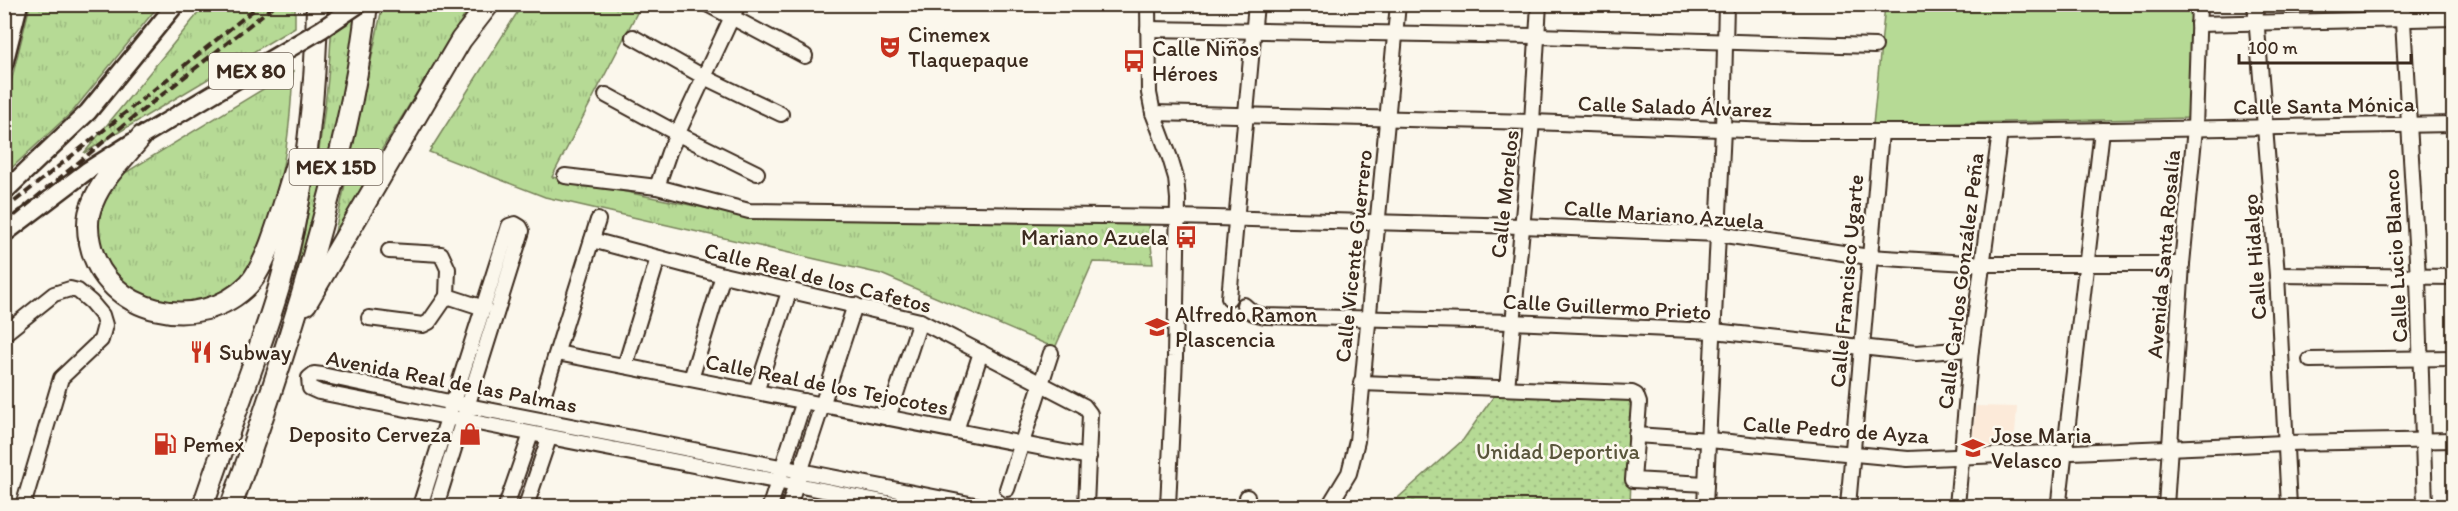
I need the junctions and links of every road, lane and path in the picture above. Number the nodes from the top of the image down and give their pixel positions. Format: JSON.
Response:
{"nodes":[{"id":1,"x":20,"y":4,"type":"edge"},
{"id":2,"x":176,"y":4,"type":"edge"},
{"id":3,"x":317,"y":4,"type":"edge"},
{"id":4,"x":359,"y":4,"type":"edge"},
{"id":5,"x":367,"y":4,"type":"edge"},
{"id":6,"x":478,"y":4,"type":"edge"},
{"id":7,"x":489,"y":4,"type":"edge"},
{"id":8,"x":707,"y":4,"type":"edge"},
{"id":9,"x":738,"y":4,"type":"edge"},
{"id":10,"x":1148,"y":4,"type":"edge"},
{"id":11,"x":1256,"y":4,"type":"edge"},
{"id":12,"x":1398,"y":4,"type":"edge"},
{"id":13,"x":1539,"y":4,"type":"edge"},
{"id":14,"x":1726,"y":4,"type":"edge"},
{"id":15,"x":2199,"y":4,"type":"edge"},
{"id":16,"x":2255,"y":4,"type":"edge"},
{"id":17,"x":2402,"y":12,"type":"edge"},
{"id":18,"x":732,"y":18,"type":"junction"},
{"id":19,"x":2454,"y":18,"type":"edge"},
{"id":20,"x":2257,"y":22,"type":"junction"},
{"id":21,"x":2198,"y":24,"type":"junction"},
{"id":22,"x":1148,"y":29,"type":"junction"},
{"id":23,"x":1254,"y":31,"type":"junction"},
{"id":24,"x":1396,"y":33,"type":"junction"},
{"id":25,"x":1537,"y":36,"type":"junction"},
{"id":26,"x":633,"y":38,"type":"dead end"},
{"id":27,"x":461,"y":40,"type":"junction"},
{"id":28,"x":1725,"y":42,"type":"junction"},
{"id":29,"x":1875,"y":46,"type":"dead end"},
{"id":30,"x":805,"y":56,"type":"dead end"},
{"id":31,"x":4,"y":64,"type":"edge"},
{"id":32,"x":705,"y":77,"type":"junction"},
{"id":33,"x":606,"y":95,"type":"dead end"},
{"id":34,"x":1153,"y":113,"type":"junction"},
{"id":35,"x":781,"y":114,"type":"dead end"},
{"id":36,"x":1245,"y":115,"type":"junction"},
{"id":37,"x":1388,"y":118,"type":"junction"},
{"id":38,"x":1532,"y":122,"type":"junction"},
{"id":39,"x":2454,"y":124,"type":"edge"},
{"id":40,"x":2409,"y":125,"type":"junction"},
{"id":41,"x":310,"y":126,"type":"junction"},
{"id":42,"x":2265,"y":127,"type":"junction"},
{"id":43,"x":2195,"y":128,"type":"junction"},
{"id":44,"x":1723,"y":129,"type":"junction"},
{"id":45,"x":2102,"y":130,"type":"junction"},
{"id":46,"x":1881,"y":132,"type":"junction"},
{"id":47,"x":2000,"y":132,"type":"junction"},
{"id":48,"x":678,"y":134,"type":"junction"},
{"id":49,"x":142,"y":136,"type":"junction"},
{"id":50,"x":757,"y":173,"type":"dead end"},
{"id":51,"x":565,"y":176,"type":"dead end"},
{"id":52,"x":657,"y":188,"type":"junction"},
{"id":53,"x":4,"y":192,"type":"edge"},
{"id":54,"x":1177,"y":217,"type":"junction"},
{"id":55,"x":1236,"y":218,"type":"junction"},
{"id":56,"x":598,"y":220,"type":"dead end"},
{"id":57,"x":1379,"y":222,"type":"junction"},
{"id":58,"x":1521,"y":226,"type":"junction"},
{"id":59,"x":4,"y":234,"type":"edge"},
{"id":60,"x":1718,"y":234,"type":"junction"},
{"id":61,"x":592,"y":240,"type":"junction"},
{"id":62,"x":389,"y":250,"type":"dead end"},
{"id":63,"x":1869,"y":257,"type":"junction"},
{"id":64,"x":658,"y":258,"type":"junction"},
{"id":65,"x":2087,"y":263,"type":"junction"},
{"id":66,"x":1984,"y":264,"type":"junction"},
{"id":67,"x":2182,"y":264,"type":"junction"},
{"id":68,"x":723,"y":275,"type":"junction"},
{"id":69,"x":2277,"y":275,"type":"junction"},
{"id":70,"x":2418,"y":277,"type":"junction"},
{"id":71,"x":2454,"y":277,"type":"edge"},
{"id":72,"x":790,"y":290,"type":"junction"},
{"id":73,"x":447,"y":296,"type":"junction"},
{"id":74,"x":1229,"y":298,"type":"dead end"},
{"id":75,"x":855,"y":305,"type":"junction"},
{"id":76,"x":1244,"y":305,"type":"dead end"},
{"id":77,"x":484,"y":308,"type":"junction"},
{"id":78,"x":369,"y":318,"type":"dead end"},
{"id":79,"x":1369,"y":318,"type":"junction"},
{"id":80,"x":920,"y":321,"type":"junction"},
{"id":81,"x":1512,"y":322,"type":"junction"},
{"id":82,"x":293,"y":327,"type":"junction"},
{"id":83,"x":1714,"y":332,"type":"junction"},
{"id":84,"x":4,"y":334,"type":"edge"},
{"id":85,"x":1861,"y":347,"type":"junction"},
{"id":86,"x":1971,"y":349,"type":"junction"},
{"id":87,"x":981,"y":352,"type":"junction"},
{"id":88,"x":557,"y":353,"type":"junction"},
{"id":89,"x":1051,"y":353,"type":"dead end"},
{"id":90,"x":2421,"y":358,"type":"junction"},
{"id":91,"x":2454,"y":358,"type":"edge"},
{"id":92,"x":2310,"y":360,"type":"dead end"},
{"id":93,"x":625,"y":366,"type":"junction"},
{"id":94,"x":691,"y":379,"type":"junction"},
{"id":95,"x":1361,"y":383,"type":"junction"},
{"id":96,"x":1041,"y":384,"type":"junction"},
{"id":97,"x":1507,"y":388,"type":"junction"},
{"id":98,"x":756,"y":392,"type":"junction"},
{"id":99,"x":543,"y":396,"type":"dead end"},
{"id":100,"x":804,"y":401,"type":"junction"},
{"id":101,"x":453,"y":403,"type":"junction"},
{"id":102,"x":822,"y":405,"type":"junction"},
{"id":103,"x":468,"y":406,"type":"junction"},
{"id":104,"x":448,"y":418,"type":"junction"},
{"id":105,"x":888,"y":418,"type":"junction"},
{"id":106,"x":463,"y":421,"type":"junction"},
{"id":107,"x":956,"y":431,"type":"junction"},
{"id":108,"x":531,"y":434,"type":"junction"},
{"id":109,"x":613,"y":434,"type":"junction"},
{"id":110,"x":1636,"y":435,"type":"junction"},
{"id":111,"x":549,"y":438,"type":"junction"},
{"id":112,"x":1709,"y":440,"type":"junction"},
{"id":113,"x":2454,"y":440,"type":"edge"},
{"id":114,"x":2423,"y":441,"type":"junction"},
{"id":115,"x":2285,"y":443,"type":"junction"},
{"id":116,"x":1022,"y":444,"type":"junction"},
{"id":117,"x":2169,"y":447,"type":"junction"},
{"id":118,"x":609,"y":450,"type":"junction"},
{"id":119,"x":2064,"y":452,"type":"junction"},
{"id":120,"x":1853,"y":454,"type":"junction"},
{"id":121,"x":1961,"y":457,"type":"junction"},
{"id":122,"x":1089,"y":458,"type":"junction"},
{"id":123,"x":783,"y":467,"type":"junction"},
{"id":124,"x":798,"y":478,"type":"junction"},
{"id":125,"x":777,"y":483,"type":"junction"},
{"id":126,"x":1706,"y":484,"type":"junction"},
{"id":127,"x":1007,"y":489,"type":"dead end"},
{"id":128,"x":2059,"y":501,"type":"dead end"},
{"id":129,"x":507,"y":505,"type":"edge"},
{"id":130,"x":23,"y":507,"type":"edge"},
{"id":131,"x":203,"y":507,"type":"edge"},
{"id":132,"x":231,"y":507,"type":"edge"},
{"id":133,"x":420,"y":507,"type":"edge"},
{"id":134,"x":436,"y":507,"type":"edge"},
{"id":135,"x":525,"y":507,"type":"edge"},
{"id":136,"x":770,"y":507,"type":"edge"},
{"id":137,"x":789,"y":507,"type":"edge"},
{"id":138,"x":904,"y":507,"type":"edge"},
{"id":139,"x":981,"y":507,"type":"edge"},
{"id":140,"x":1086,"y":507,"type":"edge"},
{"id":141,"x":1168,"y":507,"type":"edge"},
{"id":142,"x":1329,"y":507,"type":"edge"},
{"id":143,"x":1705,"y":507,"type":"edge"},
{"id":144,"x":1848,"y":507,"type":"edge"},
{"id":145,"x":1957,"y":507,"type":"edge"},
{"id":146,"x":2166,"y":507,"type":"edge"},
{"id":147,"x":2289,"y":507,"type":"edge"},
{"id":148,"x":2425,"y":507,"type":"edge"}],
"edges":[{"from":1,"to":31,"type":"main road"},
{"from":2,"to":53,"type":"main road"},
{"from":3,"to":41,"type":"highway","number":"MEX 15D"},
{"from":4,"to":49,"type":"main road","number":"MEX 80","bridge":true},
{"from":5,"to":82,"type":"highway","number":"MEX 15D"},
{"from":6,"to":27,"type":"highway"},
{"from":7,"to":27,"type":"highway"},
{"from":8,"to":18,"type":"street"},
{"from":9,"to":18,"type":"street"},
{"from":10,"to":22,"type":"street"},
{"from":11,"to":23,"type":"street"},
{"from":12,"to":24,"type":"street","name":"Calle Vicente Guerrero"},
{"from":13,"to":25,"type":"street","name":"Calle Morelos"},
{"from":14,"to":28,"type":"street"},
{"from":15,"to":21,"type":"street","name":"Avenida Santa Rosalía"},
{"from":16,"to":20,"type":"street","name":"Calle Hidalgo"},
{"from":17,"to":19,"type":"street"},
{"from":17,"to":20,"type":"street"},
{"from":17,"to":40,"type":"street","name":"Calle Lucio Blanco"},
{"from":18,"to":30,"type":"street"},
{"from":18,"to":32,"type":"street"},
{"from":20,"to":21,"type":"street"},
{"from":20,"to":42,"type":"street","name":"Calle Hidalgo"},
{"from":21,"to":43,"type":"street","name":"Avenida Santa Rosalía"},
{"from":22,"to":23,"type":"street"},
{"from":22,"to":34,"type":"street"},
{"from":23,"to":24,"type":"street"},
{"from":23,"to":36,"type":"street"},
{"from":24,"to":25,"type":"street"},
{"from":24,"to":37,"type":"street","name":"Calle Vicente Guerrero"},
{"from":25,"to":28,"type":"street"},
{"from":25,"to":38,"type":"street","name":"Calle Morelos"},
{"from":26,"to":32,"type":"street"},
{"from":27,"to":82,"type":"highway"},
{"from":28,"to":29,"type":"street"},
{"from":28,"to":44,"type":"street"},
{"from":32,"to":35,"type":"street"},
{"from":32,"to":48,"type":"street"},
{"from":33,"to":48,"type":"street"},
{"from":34,"to":36,"type":"street","name":"Calle Salado Álvarez"},
{"from":34,"to":54,"type":"street"},
{"from":36,"to":37,"type":"street","name":"Calle Salado Álvarez"},
{"from":36,"to":55,"type":"street"},
{"from":37,"to":38,"type":"street","name":"Calle Salado Álvarez"},
{"from":37,"to":57,"type":"street","name":"Calle Vicente Guerrero"},
{"from":38,"to":44,"type":"street","name":"Calle Salado Álvarez"},
{"from":38,"to":58,"type":"street","name":"Calle Morelos"},
{"from":39,"to":40,"type":"street","name":"Calle Santa Mónica"},
{"from":40,"to":42,"type":"street","name":"Calle Santa Mónica"},
{"from":40,"to":70,"type":"street","name":"Calle Lucio Blanco"},
{"from":41,"to":49,"type":"highway"},
{"from":41,"to":131,"type":"highway","number":"MEX 15D"},
{"from":42,"to":43,"type":"street","name":"Calle Santa Mónica"},
{"from":42,"to":69,"type":"street","name":"Calle Hidalgo"},
{"from":43,"to":45,"type":"street","name":"Calle Salado Álvarez"},
{"from":43,"to":67,"type":"street","name":"Avenida Santa Rosalía"},
{"from":44,"to":46,"type":"street","name":"Calle Salado Álvarez"},
{"from":44,"to":60,"type":"street"},
{"from":45,"to":47,"type":"street","name":"Calle Salado Álvarez"},
{"from":45,"to":65,"type":"street"},
{"from":46,"to":47,"type":"street","name":"Calle Salado Álvarez"},
{"from":46,"to":63,"type":"street","name":"Calle Francisco Ugarte"},
{"from":47,"to":66,"type":"street","name":"Calle Carlos González Peña"},
{"from":48,"to":50,"type":"street"},
{"from":48,"to":52,"type":"street"},
{"from":49,"to":59,"type":"main road","number":"MEX 80"},
{"from":51,"to":52,"type":"street","name":"Calle Mariano Azuela"},
{"from":52,"to":54,"type":"street","name":"Calle Mariano Azuela"},
{"from":54,"to":55,"type":"street","name":"Calle Mariano Azuela"},
{"from":54,"to":141,"type":"street"},
{"from":55,"to":57,"type":"street","name":"Calle Mariano Azuela"},
{"from":55,"to":74,"type":"street"},
{"from":56,"to":61,"type":"street"},
{"from":57,"to":58,"type":"street","name":"Calle Mariano Azuela"},
{"from":57,"to":79,"type":"street","name":"Calle Vicente Guerrero"},
{"from":58,"to":60,"type":"street","name":"Calle Mariano Azuela"},
{"from":58,"to":81,"type":"street","name":"Calle Morelos"},
{"from":60,"to":63,"type":"street","name":"Calle Mariano Azuela"},
{"from":60,"to":83,"type":"street"},
{"from":61,"to":64,"type":"street","name":"Calle Real de los Cafetos"},
{"from":61,"to":88,"type":"street"},
{"from":62,"to":73,"type":"street"},
{"from":63,"to":66,"type":"street","name":"Calle Mariano Azuela"},
{"from":63,"to":85,"type":"street","name":"Calle Francisco Ugarte"},
{"from":64,"to":68,"type":"street","name":"Calle Real de los Cafetos"},
{"from":64,"to":93,"type":"street"},
{"from":65,"to":66,"type":"street","name":"Calle Mariano Azuela"},
{"from":65,"to":67,"type":"street","name":"Calle Mariano Azuela"},
{"from":65,"to":119,"type":"street"},
{"from":66,"to":86,"type":"street","name":"Calle Carlos González Peña"},
{"from":67,"to":117,"type":"street","name":"Avenida Santa Rosalía"},
{"from":68,"to":72,"type":"street","name":"Calle Real de los Cafetos"},
{"from":68,"to":94,"type":"street"},
{"from":69,"to":70,"type":"street"},
{"from":69,"to":115,"type":"street","name":"Calle Hidalgo"},
{"from":70,"to":71,"type":"street"},
{"from":70,"to":90,"type":"street","name":"Calle Lucio Blanco"},
{"from":72,"to":75,"type":"street","name":"Calle Real de los Cafetos"},
{"from":72,"to":98,"type":"street"},
{"from":73,"to":77,"type":"street"},
{"from":73,"to":78,"type":"street"},
{"from":75,"to":80,"type":"street","name":"Calle Real de los Cafetos"},
{"from":75,"to":102,"type":"street"},
{"from":76,"to":79,"type":"street","name":"Calle Guillermo Prieto"},
{"from":77,"to":101,"type":"street"},
{"from":77,"to":103,"type":"street"},
{"from":79,"to":81,"type":"street","name":"Calle Guillermo Prieto"},
{"from":79,"to":95,"type":"street","name":"Calle Vicente Guerrero"},
{"from":80,"to":87,"type":"street","name":"Calle Real de los Cafetos"},
{"from":80,"to":105,"type":"street"},
{"from":81,"to":83,"type":"street","name":"Calle Guillermo Prieto"},
{"from":81,"to":97,"type":"street","name":"Calle Morelos"},
{"from":82,"to":132,"type":"highway","number":"MEX 15D"},
{"from":83,"to":85,"type":"street","name":"Calle Guillermo Prieto"},
{"from":83,"to":112,"type":"street"},
{"from":84,"to":130,"type":"street"},
{"from":85,"to":86,"type":"street","name":"Calle Guillermo Prieto"},
{"from":85,"to":120,"type":"street","name":"Calle Francisco Ugarte"},
{"from":86,"to":121,"type":"street","name":"Calle Carlos González Peña"},
{"from":87,"to":96,"type":"street","name":"Calle Real de los Cafetos"},
{"from":87,"to":107,"type":"street"},
{"from":88,"to":93,"type":"street","name":"Calle Real de los Tejocotes"},
{"from":88,"to":99,"type":"street"},
{"from":89,"to":96,"type":"street"},
{"from":90,"to":91,"type":"street"},
{"from":90,"to":92,"type":"street"},
{"from":90,"to":114,"type":"street","name":"Calle Lucio Blanco"},
{"from":93,"to":94,"type":"street","name":"Calle Real de los Tejocotes"},
{"from":94,"to":98,"type":"street","name":"Calle Real de los Tejocotes"},
{"from":95,"to":97,"type":"street"},
{"from":95,"to":142,"type":"street","name":"Calle Vicente Guerrero"},
{"from":96,"to":116,"type":"street"},
{"from":96,"to":122,"type":"street","name":"Calle Real de los Cafetos"},
{"from":97,"to":110,"type":"street"},
{"from":98,"to":100,"type":"street","name":"Calle Real de los Tejocotes"},
{"from":100,"to":102,"type":"street","name":"Calle Real de los Tejocotes"},
{"from":100,"to":123,"type":"street"},
{"from":101,"to":103,"type":"street","name":"Avenida Real de las Palmas"},
{"from":101,"to":104,"type":"street"},
{"from":101,"to":104,"type":"street","name":"Avenida Real de las Palmas"},
{"from":102,"to":105,"type":"street","name":"Calle Real de los Tejocotes"},
{"from":102,"to":124,"type":"street"},
{"from":103,"to":106,"type":"street"},
{"from":103,"to":109,"type":"street","name":"Avenida Real de las Palmas"},
{"from":104,"to":106,"type":"street","name":"Avenida Real de las Palmas"},
{"from":104,"to":133,"type":"street"},
{"from":105,"to":107,"type":"street","name":"Calle Real de los Tejocotes"},
{"from":106,"to":108,"type":"street","name":"Avenida Real de las Palmas"},
{"from":106,"to":134,"type":"street"},
{"from":107,"to":116,"type":"street","name":"Calle Real de los Tejocotes"},
{"from":108,"to":111,"type":"street","name":"Avenida Real de las Palmas"},
{"from":108,"to":129,"type":"street"},
{"from":109,"to":118,"type":"street"},
{"from":109,"to":123,"type":"street","name":"Avenida Real de las Palmas"},
{"from":110,"to":112,"type":"street","name":"Calle Pedro de Ayza"},
{"from":110,"to":126,"type":"street"},
{"from":111,"to":118,"type":"street","name":"Avenida Real de las Palmas"},
{"from":111,"to":135,"type":"street"},
{"from":112,"to":120,"type":"street","name":"Calle Pedro de Ayza"},
{"from":112,"to":126,"type":"street"},
{"from":113,"to":114,"type":"street","name":"Calle Pedro de Ayza"},
{"from":114,"to":115,"type":"street","name":"Calle Pedro de Ayza"},
{"from":114,"to":148,"type":"street","name":"Calle Lucio Blanco"},
{"from":115,"to":117,"type":"street","name":"Calle Pedro de Ayza"},
{"from":115,"to":147,"type":"street","name":"Calle Hidalgo"},
{"from":116,"to":122,"type":"street","name":"Calle Real de los Tejocotes"},
{"from":116,"to":127,"type":"street"},
{"from":117,"to":119,"type":"street","name":"Calle Pedro de Ayza"},
{"from":117,"to":146,"type":"street","name":"Avenida Santa Rosalía"},
{"from":118,"to":125,"type":"street","name":"Avenida Real de las Palmas"},
{"from":119,"to":121,"type":"street","name":"Calle Pedro de Ayza"},
{"from":119,"to":128,"type":"street"},
{"from":120,"to":121,"type":"street","name":"Calle Pedro de Ayza"},
{"from":120,"to":144,"type":"street","name":"Calle Francisco Ugarte"},
{"from":121,"to":145,"type":"street","name":"Calle Carlos González Peña"},
{"from":122,"to":140,"type":"street"},
{"from":123,"to":124,"type":"street","name":"Avenida Real de las Palmas"},
{"from":123,"to":125,"type":"street"},
{"from":124,"to":125,"type":"street","name":"Avenida Real de las Palmas"},
{"from":124,"to":137,"type":"street"},
{"from":124,"to":138,"type":"street","name":"Avenida Real de las Palmas"},
{"from":124,"to":139,"type":"street","name":"Avenida Real de las Palmas"},
{"from":125,"to":136,"type":"street"},
{"from":126,"to":143,"type":"street"},
{"from":129,"to":135,"type":"street"}]}
